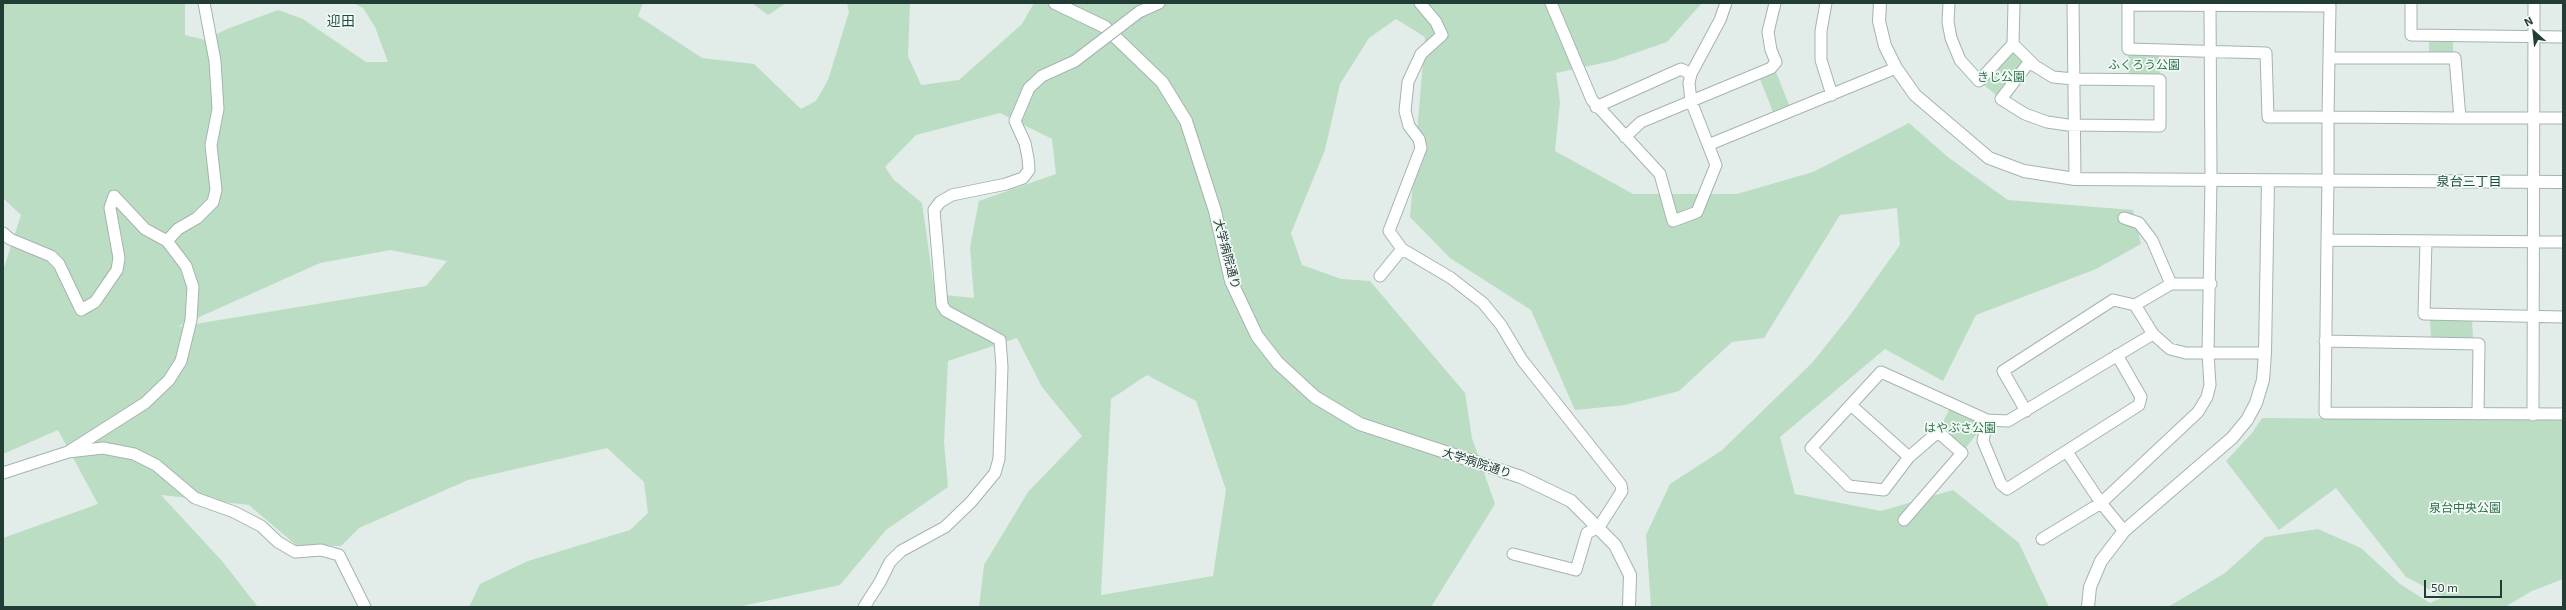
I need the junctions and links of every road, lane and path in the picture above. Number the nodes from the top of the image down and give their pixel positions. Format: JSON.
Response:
{"nodes":[{"id":1,"x":204,"y":3,"type":"edge"},
{"id":2,"x":1055,"y":3,"type":"edge"},
{"id":3,"x":1159,"y":3,"type":"edge"},
{"id":4,"x":1420,"y":3,"type":"edge"},
{"id":5,"x":1551,"y":3,"type":"edge"},
{"id":6,"x":1726,"y":3,"type":"edge"},
{"id":7,"x":1775,"y":3,"type":"edge"},
{"id":8,"x":1826,"y":3,"type":"edge"},
{"id":9,"x":1880,"y":3,"type":"edge"},
{"id":10,"x":1950,"y":3,"type":"edge"},
{"id":11,"x":2014,"y":3,"type":"edge"},
{"id":12,"x":2073,"y":3,"type":"edge"},
{"id":13,"x":2411,"y":3,"type":"edge"},
{"id":14,"x":2534,"y":3,"type":"edge"},
{"id":15,"x":2271,"y":5,"type":"edge"},
{"id":16,"x":2210,"y":7,"type":"junction"},
{"id":17,"x":2563,"y":37,"type":"edge"},
{"id":18,"x":2534,"y":38,"type":"junction"},
{"id":19,"x":2013,"y":44,"type":"junction"},
{"id":20,"x":2210,"y":53,"type":"junction"},
{"id":21,"x":2329,"y":58,"type":"junction"},
{"id":22,"x":2030,"y":61,"type":"junction"},
{"id":23,"x":1896,"y":68,"type":"junction"},
{"id":24,"x":1691,"y":74,"type":"junction"},
{"id":25,"x":2074,"y":79,"type":"junction"},
{"id":26,"x":1832,"y":94,"type":"junction"},
{"id":27,"x":1691,"y":101,"type":"junction"},
{"id":28,"x":1596,"y":107,"type":"junction"},
{"id":29,"x":2328,"y":117,"type":"junction"},
{"id":30,"x":2460,"y":118,"type":"junction"},
{"id":31,"x":2534,"y":118,"type":"junction"},
{"id":32,"x":2563,"y":118,"type":"edge"},
{"id":33,"x":2074,"y":126,"type":"junction"},
{"id":34,"x":1625,"y":137,"type":"junction"},
{"id":35,"x":1708,"y":145,"type":"junction"},
{"id":36,"x":2211,"y":178,"type":"junction"},
{"id":37,"x":2075,"y":179,"type":"junction"},
{"id":38,"x":2328,"y":180,"type":"junction"},
{"id":39,"x":2268,"y":181,"type":"junction"},
{"id":40,"x":2534,"y":182,"type":"junction"},
{"id":41,"x":2563,"y":182,"type":"edge"},
{"id":42,"x":2124,"y":218,"type":"dead end"},
{"id":43,"x":3,"y":232,"type":"edge"},
{"id":44,"x":2327,"y":240,"type":"junction"},
{"id":45,"x":167,"y":241,"type":"junction"},
{"id":46,"x":2426,"y":241,"type":"junction"},
{"id":47,"x":2533,"y":242,"type":"junction"},
{"id":48,"x":2563,"y":242,"type":"edge"},
{"id":49,"x":1402,"y":248,"type":"junction"},
{"id":50,"x":1380,"y":276,"type":"dead end"},
{"id":51,"x":2172,"y":284,"type":"junction"},
{"id":52,"x":2211,"y":284,"type":"junction"},
{"id":53,"x":2135,"y":305,"type":"junction"},
{"id":54,"x":2533,"y":317,"type":"junction"},
{"id":55,"x":2563,"y":317,"type":"edge"},
{"id":56,"x":2153,"y":334,"type":"junction"},
{"id":57,"x":2326,"y":342,"type":"junction"},
{"id":58,"x":2265,"y":353,"type":"junction"},
{"id":59,"x":2208,"y":354,"type":"junction"},
{"id":60,"x":2117,"y":356,"type":"junction"},
{"id":61,"x":1852,"y":406,"type":"junction"},
{"id":62,"x":2026,"y":411,"type":"junction"},
{"id":63,"x":2478,"y":414,"type":"junction"},
{"id":64,"x":2563,"y":414,"type":"edge"},
{"id":65,"x":2533,"y":415,"type":"junction"},
{"id":66,"x":1987,"y":420,"type":"junction"},
{"id":67,"x":68,"y":452,"type":"junction"},
{"id":68,"x":2067,"y":452,"type":"junction"},
{"id":69,"x":1909,"y":457,"type":"junction"},
{"id":70,"x":3,"y":473,"type":"edge"},
{"id":71,"x":2101,"y":503,"type":"junction"},
{"id":72,"x":1904,"y":520,"type":"dead end"},
{"id":73,"x":1599,"y":527,"type":"junction"},
{"id":74,"x":2124,"y":531,"type":"junction"},
{"id":75,"x":2042,"y":539,"type":"dead end"},
{"id":76,"x":1513,"y":554,"type":"dead end"},
{"id":77,"x":365,"y":607,"type":"edge"},
{"id":78,"x":864,"y":607,"type":"edge"},
{"id":79,"x":1629,"y":607,"type":"edge"},
{"id":80,"x":2088,"y":607,"type":"edge"}],
"edges":[{"from":1,"to":45,"type":"street"},
{"from":2,"to":73,"type":"street","name":"大学病院通り"},
{"from":3,"to":78,"type":"street","bridge":true},
{"from":4,"to":49,"type":"street"},
{"from":5,"to":28,"type":"street"},
{"from":6,"to":24,"type":"street"},
{"from":7,"to":27,"type":"street"},
{"from":8,"to":26,"type":"street"},
{"from":9,"to":23,"type":"street"},
{"from":10,"to":19,"type":"street"},
{"from":11,"to":19,"type":"street"},
{"from":12,"to":25,"type":"street"},
{"from":13,"to":18,"type":"street"},
{"from":14,"to":18,"type":"street"},
{"from":15,"to":16,"type":"street"},
{"from":15,"to":21,"type":"street"},
{"from":16,"to":20,"type":"street"},
{"from":16,"to":20,"type":"street"},
{"from":17,"to":18,"type":"street"},
{"from":18,"to":31,"type":"street"},
{"from":19,"to":22,"type":"street"},
{"from":20,"to":29,"type":"street"},
{"from":20,"to":36,"type":"street"},
{"from":21,"to":29,"type":"street"},
{"from":21,"to":30,"type":"street"},
{"from":22,"to":25,"type":"street"},
{"from":22,"to":33,"type":"street"},
{"from":23,"to":26,"type":"street"},
{"from":23,"to":37,"type":"street"},
{"from":24,"to":27,"type":"street"},
{"from":24,"to":28,"type":"street"},
{"from":25,"to":33,"type":"street"},
{"from":25,"to":33,"type":"street"},
{"from":26,"to":35,"type":"street"},
{"from":27,"to":34,"type":"street"},
{"from":27,"to":35,"type":"street"},
{"from":28,"to":34,"type":"street"},
{"from":29,"to":30,"type":"street"},
{"from":29,"to":38,"type":"street"},
{"from":30,"to":31,"type":"street"},
{"from":31,"to":32,"type":"street"},
{"from":31,"to":40,"type":"street"},
{"from":33,"to":37,"type":"street"},
{"from":34,"to":35,"type":"street"},
{"from":36,"to":37,"type":"street"},
{"from":36,"to":39,"type":"street"},
{"from":36,"to":52,"type":"street"},
{"from":38,"to":39,"type":"street"},
{"from":38,"to":40,"type":"street"},
{"from":38,"to":44,"type":"street"},
{"from":39,"to":58,"type":"street"},
{"from":40,"to":41,"type":"street"},
{"from":40,"to":47,"type":"street"},
{"from":42,"to":51,"type":"street"},
{"from":43,"to":45,"type":"street"},
{"from":44,"to":46,"type":"street"},
{"from":44,"to":57,"type":"street"},
{"from":45,"to":67,"type":"street"},
{"from":46,"to":47,"type":"street"},
{"from":46,"to":54,"type":"street"},
{"from":47,"to":48,"type":"street"},
{"from":47,"to":54,"type":"street"},
{"from":49,"to":50,"type":"street"},
{"from":49,"to":73,"type":"street"},
{"from":51,"to":52,"type":"street"},
{"from":51,"to":53,"type":"street"},
{"from":52,"to":59,"type":"street"},
{"from":53,"to":56,"type":"street"},
{"from":53,"to":62,"type":"street"},
{"from":54,"to":55,"type":"street"},
{"from":54,"to":65,"type":"street"},
{"from":56,"to":59,"type":"street"},
{"from":56,"to":60,"type":"street"},
{"from":57,"to":63,"type":"street"},
{"from":57,"to":63,"type":"street"},
{"from":58,"to":59,"type":"street"},
{"from":58,"to":74,"type":"street"},
{"from":59,"to":71,"type":"street"},
{"from":60,"to":62,"type":"street"},
{"from":60,"to":68,"type":"street"},
{"from":61,"to":66,"type":"street"},
{"from":61,"to":69,"type":"street"},
{"from":61,"to":69,"type":"street"},
{"from":62,"to":66,"type":"street"},
{"from":63,"to":65,"type":"street"},
{"from":64,"to":65,"type":"street"},
{"from":66,"to":68,"type":"street"},
{"from":67,"to":70,"type":"street"},
{"from":67,"to":77,"type":"street"},
{"from":68,"to":71,"type":"street"},
{"from":69,"to":72,"type":"street"},
{"from":71,"to":74,"type":"street"},
{"from":71,"to":75,"type":"street"},
{"from":73,"to":76,"type":"street"},
{"from":73,"to":79,"type":"street","name":"大学病院通り"},
{"from":74,"to":80,"type":"street"}]}
